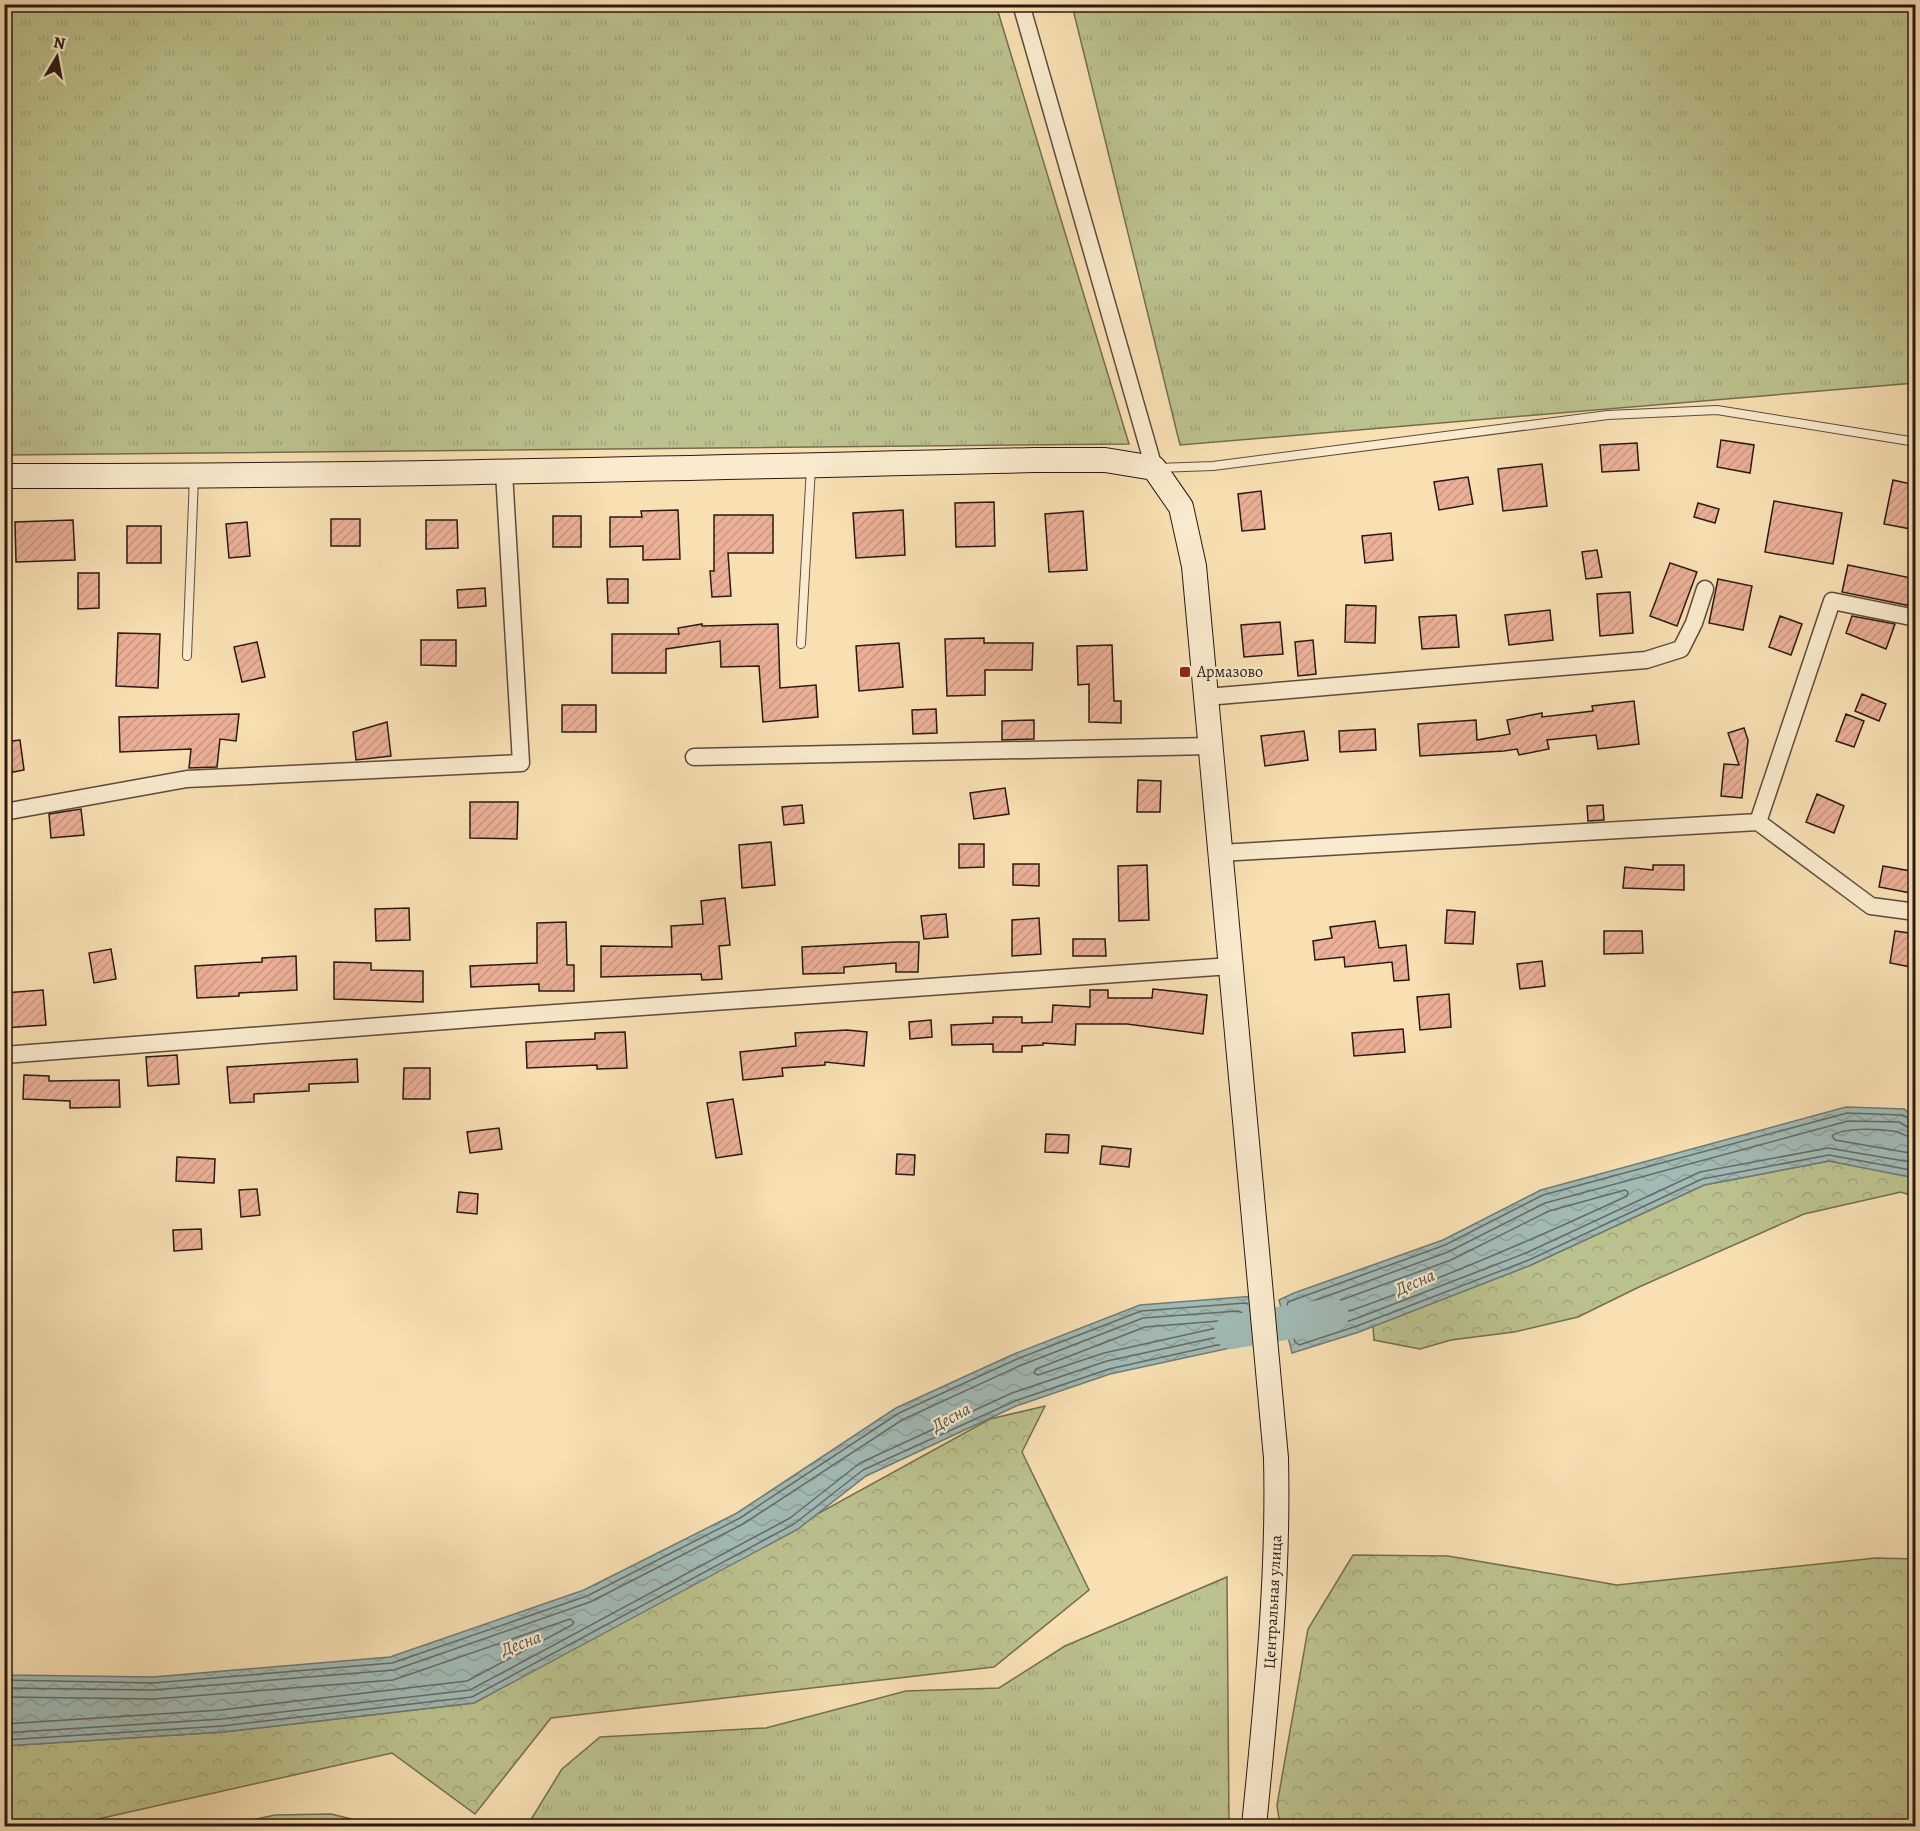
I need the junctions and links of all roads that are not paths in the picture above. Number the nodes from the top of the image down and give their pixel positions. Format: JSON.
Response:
{"nodes":[{"id":1,"x":1021,"y":4,"type":"edge"},
{"id":2,"x":1916,"y":442,"type":"edge"},
{"id":3,"x":811,"y":464,"type":"junction"},
{"id":4,"x":1154,"y":468,"type":"junction"},
{"id":5,"x":504,"y":472,"type":"junction"},
{"id":6,"x":4,"y":476,"type":"edge"},
{"id":7,"x":194,"y":477,"type":"junction"},
{"id":8,"x":1705,"y":589,"type":"dead end"},
{"id":9,"x":1916,"y":618,"type":"edge"},
{"id":10,"x":801,"y":644,"type":"dead end"},
{"id":11,"x":187,"y":656,"type":"dead end"},
{"id":12,"x":1206,"y":697,"type":"junction"},
{"id":13,"x":1210,"y":746,"type":"junction"},
{"id":14,"x":694,"y":757,"type":"dead end"},
{"id":15,"x":4,"y":812,"type":"edge"},
{"id":16,"x":1758,"y":822,"type":"junction"},
{"id":17,"x":1220,"y":854,"type":"junction"},
{"id":18,"x":1916,"y":912,"type":"edge"},
{"id":19,"x":1230,"y":966,"type":"junction"},
{"id":20,"x":4,"y":1055,"type":"edge"},
{"id":21,"x":1254,"y":1827,"type":"edge"}],
"edges":[{"from":1,"to":4,"type":"street"},
{"from":2,"to":4,"type":"lane"},
{"from":3,"to":4,"type":"street"},
{"from":3,"to":5,"type":"street"},
{"from":3,"to":10,"type":"lane"},
{"from":4,"to":12,"type":"street","name":"Центральная улица"},
{"from":5,"to":7,"type":"street"},
{"from":5,"to":15,"type":"street"},
{"from":6,"to":7,"type":"street"},
{"from":7,"to":11,"type":"lane"},
{"from":8,"to":12,"type":"street"},
{"from":9,"to":16,"type":"street"},
{"from":12,"to":13,"type":"street","name":"Центральная улица"},
{"from":13,"to":14,"type":"street"},
{"from":13,"to":17,"type":"street","name":"Центральная улица"},
{"from":16,"to":17,"type":"street"},
{"from":16,"to":18,"type":"street"},
{"from":17,"to":19,"type":"street","name":"Центральная улица"},
{"from":19,"to":20,"type":"street"},
{"from":19,"to":21,"type":"street","name":"Центральная улица"}]}
